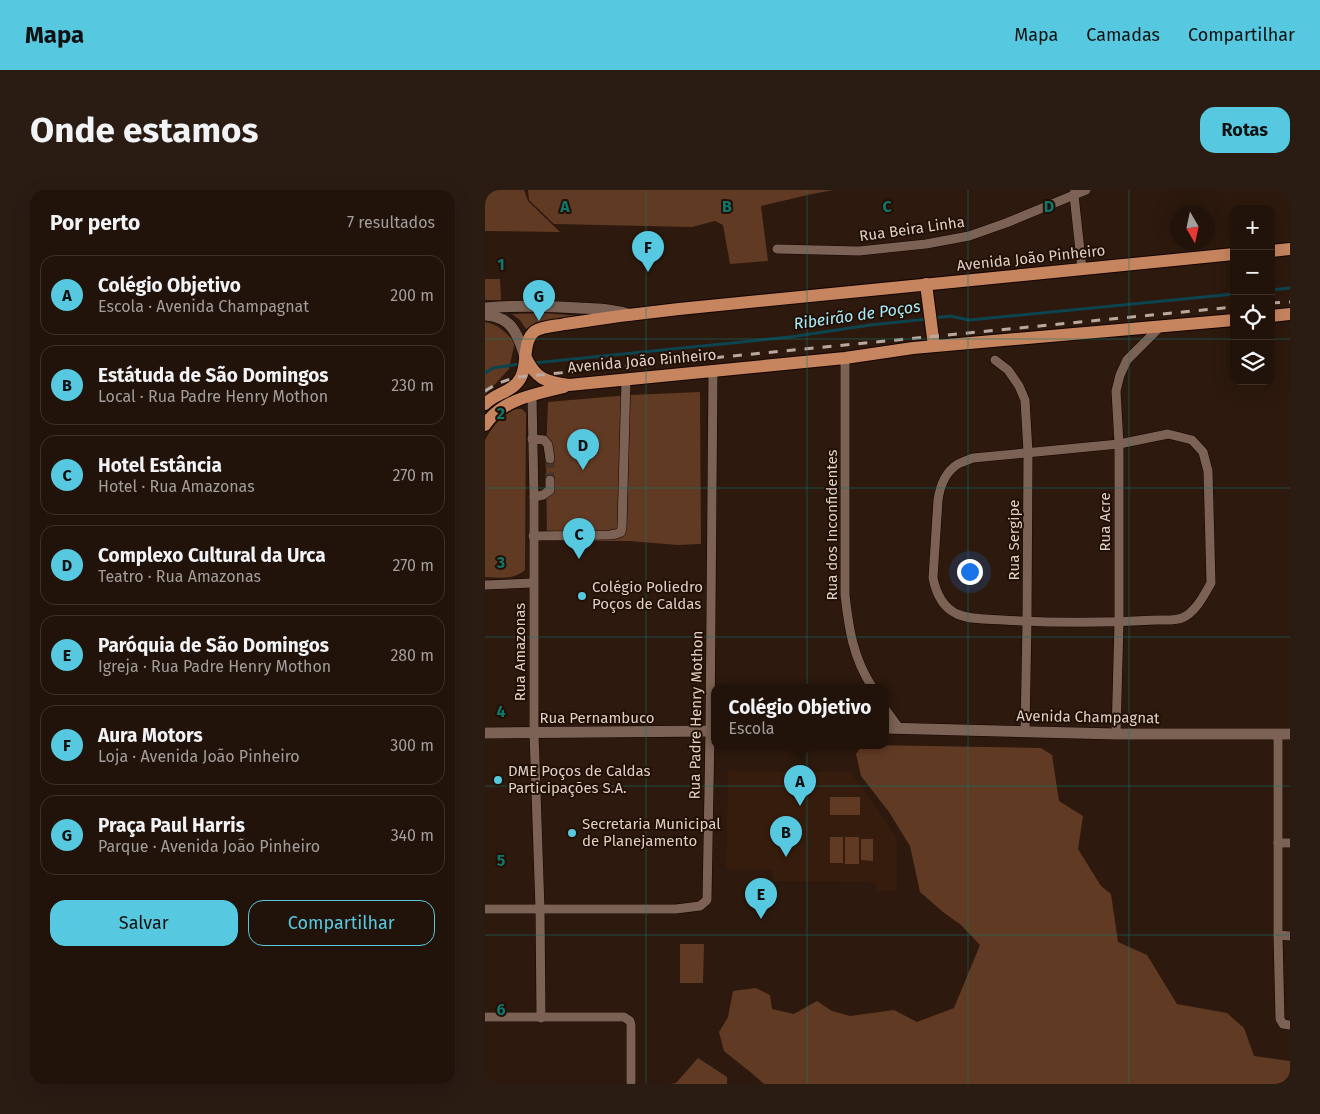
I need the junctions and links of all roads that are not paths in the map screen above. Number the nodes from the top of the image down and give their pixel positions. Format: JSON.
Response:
{"nodes":[{"id":1,"x":1086,"y":190,"type":"edge"},
{"id":2,"x":1075,"y":192,"type":"edge"},
{"id":3,"x":777,"y":249,"type":"dead end"},
{"id":4,"x":1290,"y":249,"type":"edge"},
{"id":5,"x":1275,"y":251,"type":"edge"},
{"id":6,"x":1230,"y":254,"type":"edge"},
{"id":7,"x":1082,"y":269,"type":"junction"},
{"id":8,"x":926,"y":284,"type":"junction"},
{"id":9,"x":485,"y":308,"type":"edge"},
{"id":10,"x":1290,"y":314,"type":"edge"},
{"id":11,"x":485,"y":315,"type":"edge"},
{"id":12,"x":630,"y":315,"type":"junction"},
{"id":13,"x":1275,"y":316,"type":"edge"},
{"id":14,"x":1230,"y":320,"type":"edge"},
{"id":15,"x":1161,"y":326,"type":"junction"},
{"id":16,"x":1140,"y":328,"type":"junction"},
{"id":17,"x":934,"y":342,"type":"junction"},
{"id":18,"x":1139,"y":348,"type":"junction"},
{"id":19,"x":525,"y":349,"type":"junction"},
{"id":20,"x":845,"y":358,"type":"junction"},
{"id":21,"x":995,"y":360,"type":"dead end"},
{"id":22,"x":528,"y":369,"type":"junction"},
{"id":23,"x":713,"y":370,"type":"junction"},
{"id":24,"x":626,"y":379,"type":"junction"},
{"id":25,"x":569,"y":385,"type":"junction"},
{"id":26,"x":532,"y":396,"type":"junction"},
{"id":27,"x":485,"y":404,"type":"edge"},
{"id":28,"x":485,"y":425,"type":"edge"},
{"id":29,"x":532,"y":439,"type":"junction"},
{"id":30,"x":1119,"y":444,"type":"junction"},
{"id":31,"x":1028,"y":452,"type":"junction"},
{"id":32,"x":550,"y":459,"type":"tunnel mouth"},
{"id":33,"x":550,"y":480,"type":"tunnel mouth"},
{"id":34,"x":534,"y":497,"type":"junction"},
{"id":35,"x":533,"y":536,"type":"junction"},
{"id":36,"x":533,"y":583,"type":"junction"},
{"id":37,"x":485,"y":585,"type":"edge"},
{"id":38,"x":1027,"y":621,"type":"junction"},
{"id":39,"x":1119,"y":622,"type":"junction"},
{"id":40,"x":713,"y":684,"type":"edge"},
{"id":41,"x":870,"y":684,"type":"edge"},
{"id":42,"x":889,"y":714,"type":"edge"},
{"id":43,"x":889,"y":728,"type":"edge"},
{"id":44,"x":899,"y":728,"type":"junction"},
{"id":45,"x":711,"y":731,"type":"edge"},
{"id":46,"x":1025,"y":731,"type":"junction"},
{"id":47,"x":485,"y":733,"type":"edge"},
{"id":48,"x":534,"y":733,"type":"junction"},
{"id":49,"x":1116,"y":734,"type":"junction"},
{"id":50,"x":1278,"y":734,"type":"junction"},
{"id":51,"x":1290,"y":734,"type":"edge"},
{"id":52,"x":712,"y":749,"type":"edge"},
{"id":53,"x":1278,"y":843,"type":"junction"},
{"id":54,"x":1290,"y":843,"type":"edge"},
{"id":55,"x":485,"y":909,"type":"edge"},
{"id":56,"x":540,"y":909,"type":"junction"},
{"id":57,"x":1278,"y":936,"type":"junction"},
{"id":58,"x":1290,"y":936,"type":"edge"},
{"id":59,"x":485,"y":1017,"type":"edge"},
{"id":60,"x":541,"y":1018,"type":"junction"},
{"id":61,"x":1286,"y":1024,"type":"edge"},
{"id":62,"x":631,"y":1082,"type":"dead end"}],
"edges":[{"from":1,"to":2,"type":"street","name":"Rua Beira Linha"},
{"from":2,"to":3,"type":"street","name":"Rua Beira Linha"},
{"from":2,"to":7,"type":"street"},
{"from":4,"to":5,"type":"main road"},
{"from":6,"to":7,"type":"main road","name":"Avenida João Pinheiro"},
{"from":7,"to":8,"type":"main road","name":"Avenida João Pinheiro"},
{"from":8,"to":12,"type":"main road","name":"Avenida João Pinheiro"},
{"from":8,"to":17,"type":"main road"},
{"from":9,"to":12,"type":"street"},
{"from":10,"to":13,"type":"main road"},
{"from":11,"to":19,"type":"street"},
{"from":12,"to":19,"type":"main road","name":"Avenida João Pinheiro"},
{"from":14,"to":15,"type":"main road","name":"Avenida João Pinheiro"},
{"from":15,"to":16,"type":"main road","name":"Avenida João Pinheiro"},
{"from":15,"to":18,"type":"street","name":"Rua Acre"},
{"from":16,"to":17,"type":"main road","name":"Avenida João Pinheiro"},
{"from":16,"to":18,"type":"street"},
{"from":17,"to":20,"type":"main road","name":"Avenida João Pinheiro"},
{"from":18,"to":30,"type":"street","name":"Rua Acre"},
{"from":19,"to":22,"type":"main road"},
{"from":20,"to":23,"type":"main road","name":"Avenida João Pinheiro"},
{"from":20,"to":41,"type":"street","name":"Rua dos Inconfidentes"},
{"from":21,"to":31,"type":"street","name":"Rua Sergipe"},
{"from":22,"to":25,"type":"main road","name":"Avenida João Pinheiro"},
{"from":22,"to":27,"type":"main road"},
{"from":23,"to":24,"type":"main road","name":"Avenida João Pinheiro"},
{"from":23,"to":40,"type":"street","name":"Rua Padre Henry Mothon"},
{"from":24,"to":25,"type":"main road","name":"Avenida João Pinheiro"},
{"from":24,"to":35,"type":"street"},
{"from":25,"to":26,"type":"main road"},
{"from":26,"to":28,"type":"main road"},
{"from":26,"to":29,"type":"street","name":"Rua Amazonas"},
{"from":29,"to":32,"type":"street"},
{"from":29,"to":34,"type":"street","name":"Rua Amazonas"},
{"from":30,"to":31,"type":"street"},
{"from":30,"to":39,"type":"street","name":"Rua Acre"},
{"from":30,"to":39,"type":"street"},
{"from":31,"to":38,"type":"street","name":"Rua Sergipe"},
{"from":31,"to":38,"type":"street"},
{"from":33,"to":34,"type":"street"},
{"from":34,"to":35,"type":"street","name":"Rua Amazonas"},
{"from":35,"to":36,"type":"street","name":"Rua Amazonas"},
{"from":36,"to":37,"type":"street"},
{"from":36,"to":48,"type":"street","name":"Rua Amazonas"},
{"from":38,"to":39,"type":"street"},
{"from":38,"to":46,"type":"street","name":"Rua Sergipe"},
{"from":39,"to":49,"type":"street","name":"Rua Acre"},
{"from":42,"to":44,"type":"street"},
{"from":43,"to":44,"type":"street","name":"Avenida Champagnat"},
{"from":44,"to":46,"type":"street","name":"Avenida Champagnat"},
{"from":45,"to":48,"type":"street","name":"Rua Pernambuco"},
{"from":46,"to":49,"type":"street","name":"Avenida Champagnat"},
{"from":47,"to":48,"type":"street","name":"Rua Pernambuco"},
{"from":48,"to":56,"type":"street","name":"Rua Amazonas"},
{"from":49,"to":50,"type":"street","name":"Avenida Champagnat"},
{"from":50,"to":51,"type":"street","name":"Avenida Champagnat"},
{"from":50,"to":53,"type":"street"},
{"from":52,"to":56,"type":"street","name":"Rua Padre Henry Mothon"},
{"from":53,"to":54,"type":"street"},
{"from":53,"to":57,"type":"street"},
{"from":55,"to":56,"type":"street"},
{"from":56,"to":60,"type":"street","name":"Rua Amazonas"},
{"from":57,"to":58,"type":"street"},
{"from":57,"to":61,"type":"street"},
{"from":59,"to":60,"type":"street"},
{"from":60,"to":62,"type":"street"}]}
